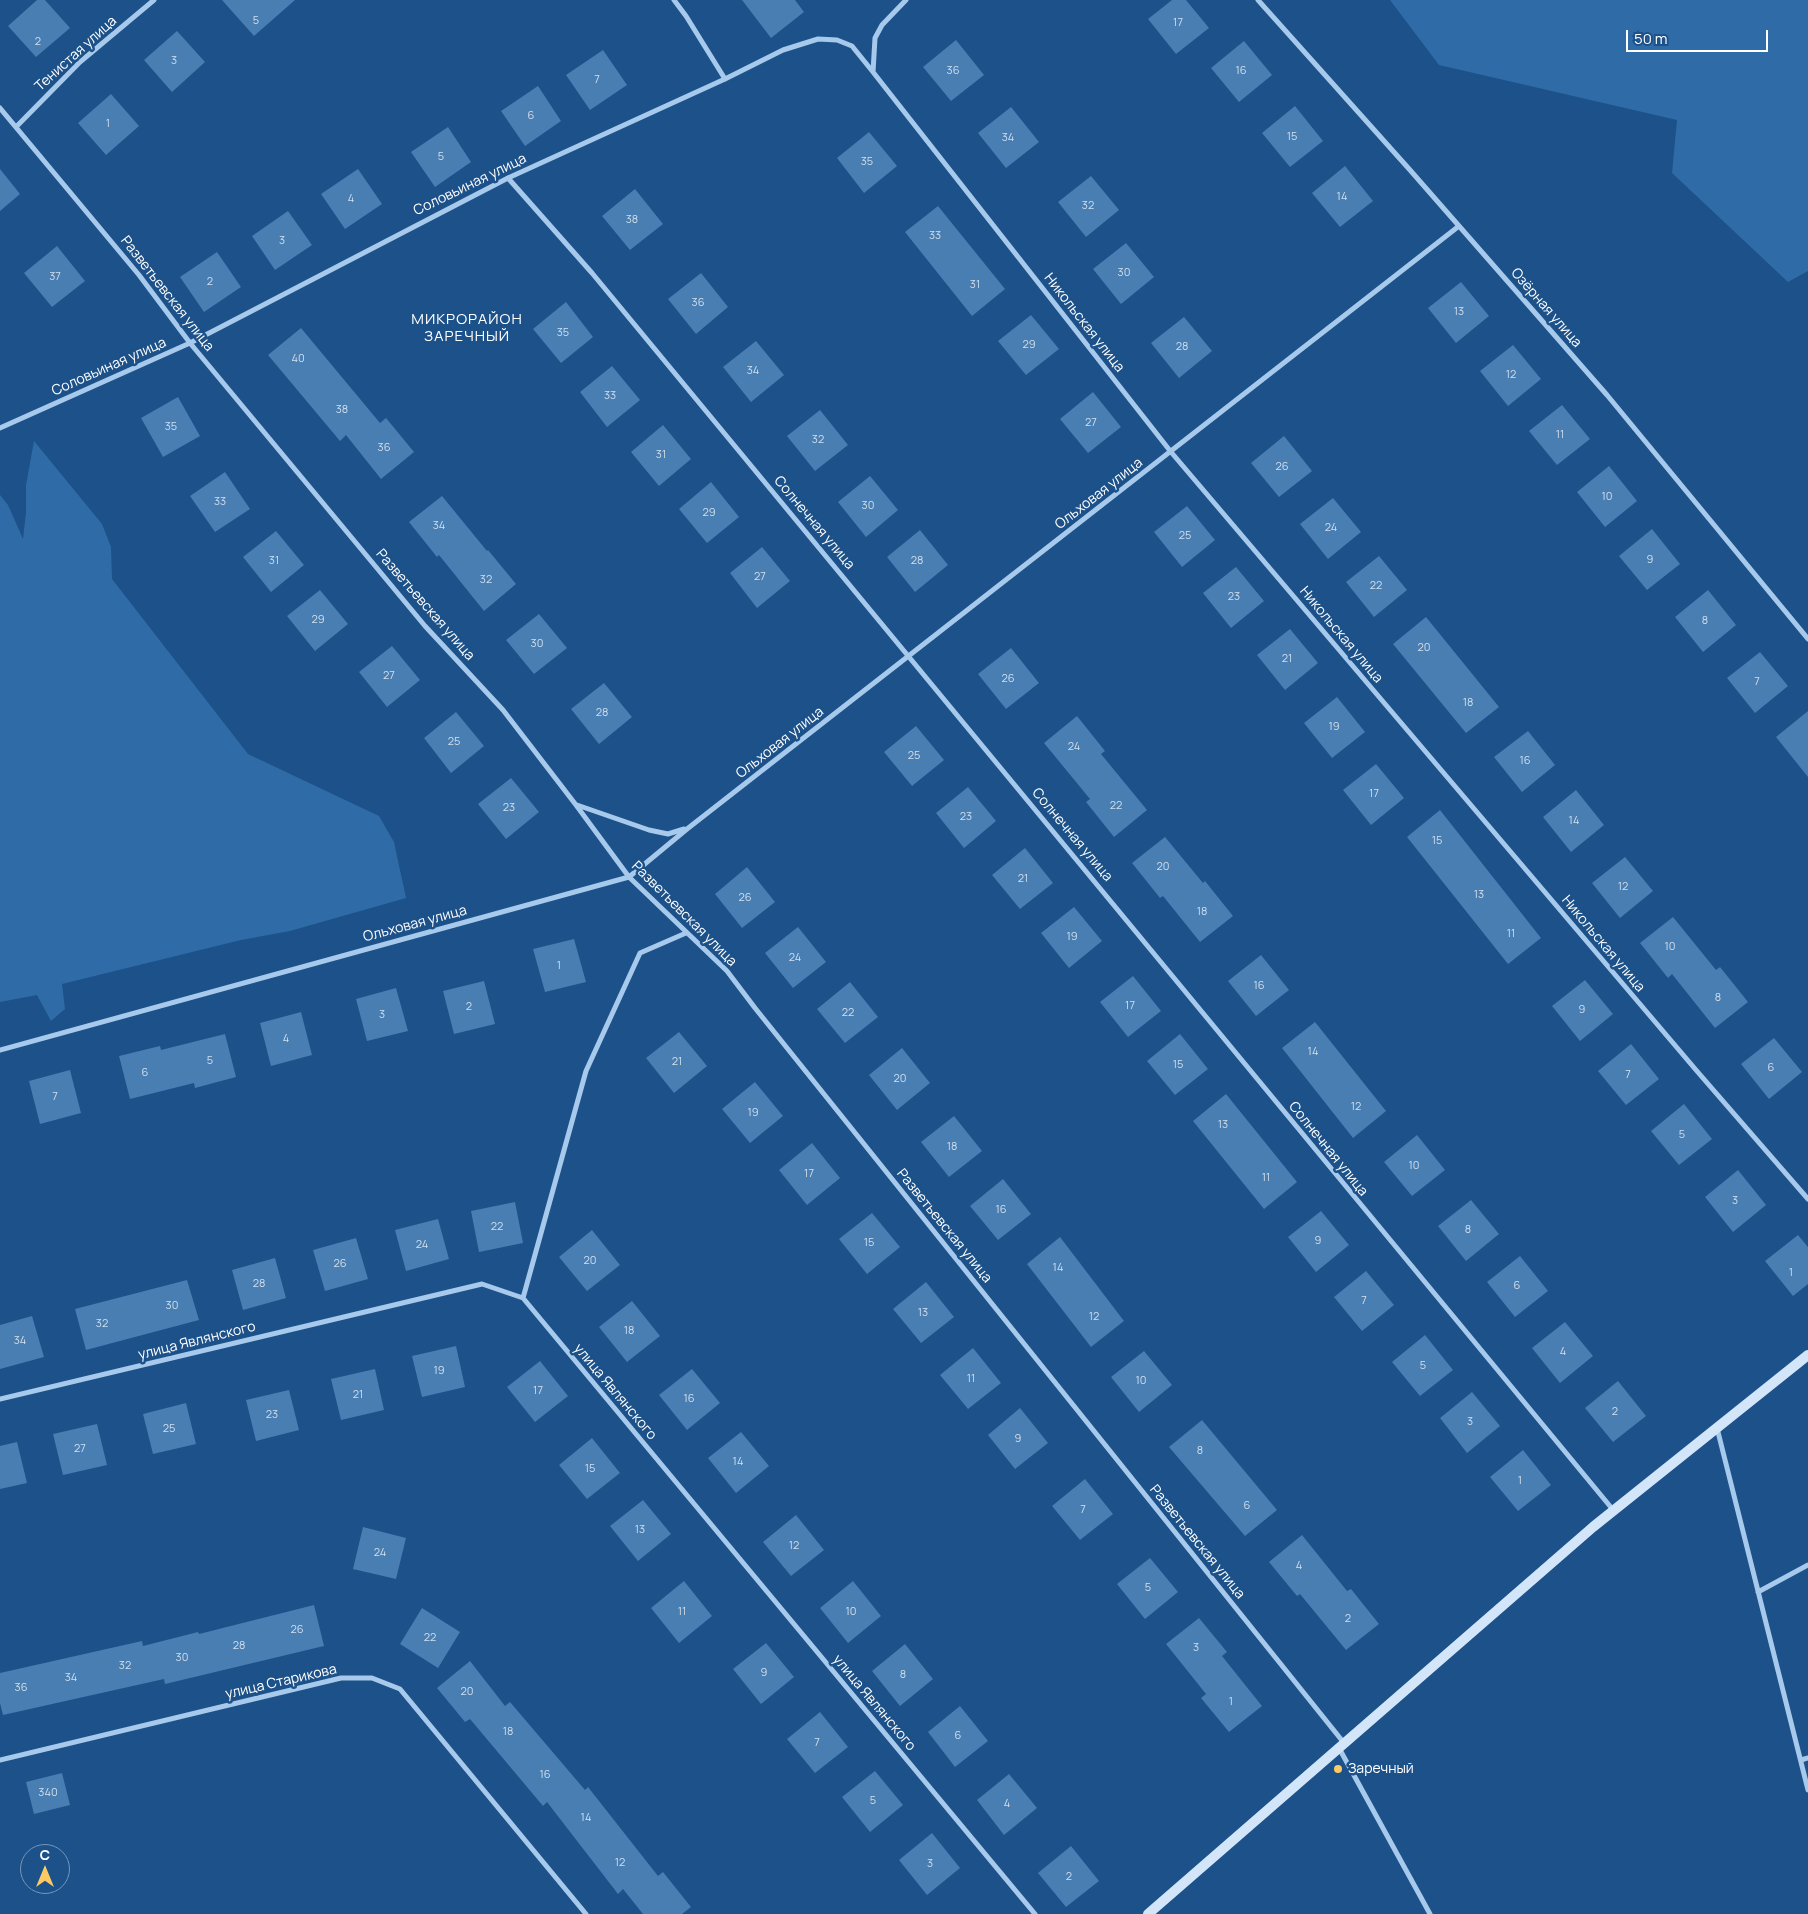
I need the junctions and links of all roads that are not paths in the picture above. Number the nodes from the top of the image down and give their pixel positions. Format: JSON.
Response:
{"nodes":[{"id":1,"x":154,"y":0,"type":"edge"},
{"id":2,"x":674,"y":0,"type":"edge"},
{"id":3,"x":906,"y":0,"type":"edge"},
{"id":4,"x":1258,"y":0,"type":"edge"},
{"id":5,"x":873,"y":72,"type":"junction"},
{"id":6,"x":725,"y":79,"type":"junction"},
{"id":7,"x":0,"y":108,"type":"edge"},
{"id":8,"x":16,"y":127,"type":"junction"},
{"id":9,"x":508,"y":178,"type":"junction"},
{"id":10,"x":1459,"y":226,"type":"junction"},
{"id":11,"x":190,"y":343,"type":"junction"},
{"id":12,"x":0,"y":428,"type":"edge"},
{"id":13,"x":1171,"y":452,"type":"junction"},
{"id":14,"x":1808,"y":639,"type":"edge"},
{"id":15,"x":909,"y":656,"type":"junction"},
{"id":16,"x":576,"y":805,"type":"junction"},
{"id":17,"x":686,"y":828,"type":"junction"},
{"id":18,"x":629,"y":877,"type":"junction"},
{"id":19,"x":686,"y":932,"type":"junction"},
{"id":20,"x":0,"y":1050,"type":"edge"},
{"id":21,"x":1808,"y":1200,"type":"edge"},
{"id":22,"x":523,"y":1298,"type":"junction"},
{"id":23,"x":1808,"y":1355,"type":"edge"},
{"id":24,"x":0,"y":1400,"type":"edge"},
{"id":25,"x":1717,"y":1428,"type":"junction"},
{"id":26,"x":1614,"y":1511,"type":"junction"},
{"id":27,"x":1808,"y":1565,"type":"edge"},
{"id":28,"x":1758,"y":1592,"type":"junction"},
{"id":29,"x":1341,"y":1746,"type":"junction"},
{"id":30,"x":1808,"y":1758,"type":"edge"},
{"id":31,"x":0,"y":1760,"type":"edge"},
{"id":32,"x":1801,"y":1760,"type":"junction"},
{"id":33,"x":1808,"y":1790,"type":"edge"},
{"id":34,"x":586,"y":1914,"type":"edge"},
{"id":35,"x":1035,"y":1914,"type":"edge"},
{"id":36,"x":1148,"y":1914,"type":"edge"},
{"id":37,"x":1430,"y":1914,"type":"edge"}],
"edges":[{"from":1,"to":8,"type":"street","name":"Тенистая улица"},
{"from":2,"to":6,"type":"street"},
{"from":3,"to":5,"type":"street"},
{"from":4,"to":10,"type":"street","name":"Озёрная улица"},
{"from":5,"to":6,"type":"street","name":"Соловьиная улица"},
{"from":5,"to":13,"type":"street","name":"Никольская улица"},
{"from":6,"to":9,"type":"street","name":"Соловьиная улица"},
{"from":7,"to":8,"type":"street","name":"Разветьевская улица"},
{"from":8,"to":11,"type":"street","name":"Разветьевская улица"},
{"from":9,"to":11,"type":"street","name":"Соловьиная улица"},
{"from":9,"to":15,"type":"street","name":"Солнечная улица"},
{"from":10,"to":13,"type":"street","name":"Ольховая улица"},
{"from":10,"to":14,"type":"street","name":"Озёрная улица"},
{"from":11,"to":12,"type":"street","name":"Соловьиная улица"},
{"from":11,"to":16,"type":"street","name":"Разветьевская улица"},
{"from":13,"to":15,"type":"street","name":"Ольховая улица"},
{"from":13,"to":21,"type":"street","name":"Никольская улица"},
{"from":15,"to":17,"type":"street","name":"Ольховая улица"},
{"from":15,"to":26,"type":"street","name":"Солнечная улица"},
{"from":16,"to":17,"type":"street"},
{"from":16,"to":18,"type":"street","name":"Разветьевская улица"},
{"from":17,"to":18,"type":"street","name":"Ольховая улица"},
{"from":18,"to":19,"type":"street","name":"Разветьевская улица"},
{"from":18,"to":20,"type":"street","name":"Ольховая улица"},
{"from":19,"to":22,"type":"street"},
{"from":19,"to":29,"type":"street","name":"Разветьевская улица"},
{"from":22,"to":24,"type":"street","name":"улица Являнского"},
{"from":22,"to":35,"type":"street","name":"улица Являнского"},
{"from":23,"to":25,"type":"street"},
{"from":25,"to":26,"type":"street"},
{"from":25,"to":28,"type":"street"},
{"from":26,"to":29,"type":"street"},
{"from":27,"to":28,"type":"street"},
{"from":28,"to":32,"type":"street"},
{"from":29,"to":36,"type":"street"},
{"from":29,"to":37,"type":"street","name":"Разветьевская улица"},
{"from":30,"to":32,"type":"street"},
{"from":31,"to":34,"type":"street","name":"улица Старикова"},
{"from":32,"to":33,"type":"street"}]}
